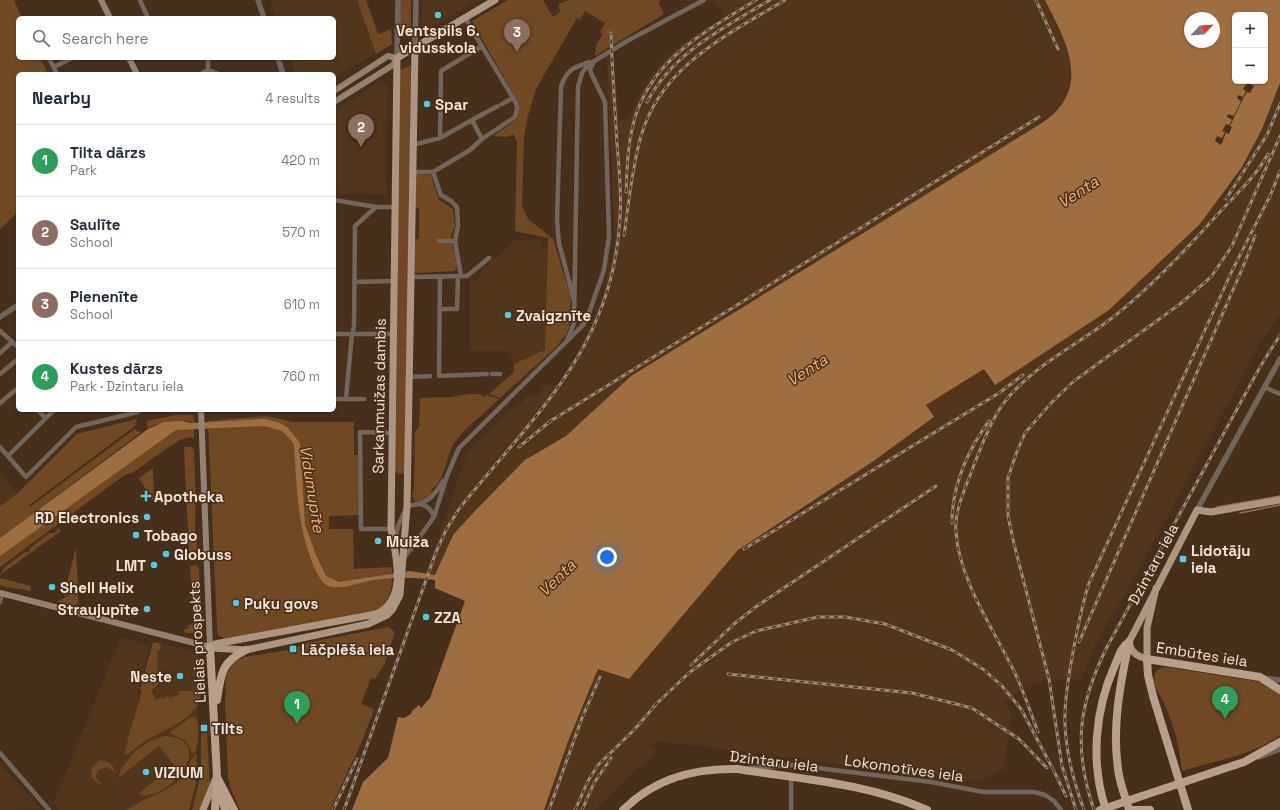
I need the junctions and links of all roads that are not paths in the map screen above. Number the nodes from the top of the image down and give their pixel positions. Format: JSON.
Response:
{"nodes":[{"id":1,"x":101,"y":0,"type":"edge"},
{"id":2,"x":140,"y":0,"type":"edge"},
{"id":3,"x":258,"y":0,"type":"edge"},
{"id":4,"x":398,"y":0,"type":"edge"},
{"id":5,"x":416,"y":0,"type":"edge"},
{"id":6,"x":495,"y":0,"type":"edge"},
{"id":7,"x":704,"y":0,"type":"edge"},
{"id":8,"x":109,"y":16,"type":"edge"},
{"id":9,"x":147,"y":16,"type":"edge"},
{"id":10,"x":263,"y":16,"type":"edge"},
{"id":11,"x":465,"y":18,"type":"junction"},
{"id":12,"x":482,"y":46,"type":"junction"},
{"id":13,"x":415,"y":48,"type":"junction"},
{"id":14,"x":397,"y":58,"type":"junction"},
{"id":15,"x":50,"y":60,"type":"edge"},
{"id":16,"x":68,"y":60,"type":"edge"},
{"id":17,"x":130,"y":60,"type":"edge"},
{"id":18,"x":208,"y":60,"type":"edge"},
{"id":19,"x":279,"y":60,"type":"edge"},
{"id":20,"x":594,"y":61,"type":"junction"},
{"id":21,"x":54,"y":67,"type":"junction"},
{"id":22,"x":208,"y":70,"type":"junction"},
{"id":23,"x":56,"y":72,"type":"edge"},
{"id":24,"x":136,"y":72,"type":"edge"},
{"id":25,"x":204,"y":72,"type":"edge"},
{"id":26,"x":214,"y":72,"type":"edge"},
{"id":27,"x":282,"y":72,"type":"edge"},
{"id":28,"x":336,"y":90,"type":"edge"},
{"id":29,"x":513,"y":98,"type":"junction"},
{"id":30,"x":336,"y":101,"type":"edge"},
{"id":31,"x":472,"y":120,"type":"junction"},
{"id":32,"x":440,"y":138,"type":"junction"},
{"id":33,"x":482,"y":139,"type":"junction"},
{"id":34,"x":412,"y":144,"type":"junction"},
{"id":35,"x":412,"y":172,"type":"junction"},
{"id":36,"x":433,"y":172,"type":"junction"},
{"id":37,"x":336,"y":200,"type":"edge"},
{"id":38,"x":376,"y":207,"type":"junction"},
{"id":39,"x":396,"y":207,"type":"junction"},
{"id":40,"x":439,"y":241,"type":"dead end"},
{"id":41,"x":455,"y":241,"type":"junction"},
{"id":42,"x":489,"y":258,"type":"dead end"},
{"id":43,"x":440,"y":276,"type":"junction"},
{"id":44,"x":460,"y":276,"type":"junction"},
{"id":45,"x":411,"y":277,"type":"junction"},
{"id":46,"x":394,"y":281,"type":"junction"},
{"id":47,"x":354,"y":282,"type":"junction"},
{"id":48,"x":16,"y":306,"type":"edge"},
{"id":49,"x":575,"y":306,"type":"junction"},
{"id":50,"x":440,"y":309,"type":"junction"},
{"id":51,"x":0,"y":317,"type":"edge"},
{"id":52,"x":0,"y":331,"type":"edge"},
{"id":53,"x":336,"y":334,"type":"edge"},
{"id":54,"x":352,"y":334,"type":"junction"},
{"id":55,"x":393,"y":334,"type":"junction"},
{"id":56,"x":567,"y":341,"type":"junction"},
{"id":57,"x":12,"y":342,"type":"junction"},
{"id":58,"x":16,"y":345,"type":"edge"},
{"id":59,"x":0,"y":353,"type":"edge"},
{"id":60,"x":1280,"y":359,"type":"edge"},
{"id":61,"x":16,"y":361,"type":"edge"},
{"id":62,"x":0,"y":374,"type":"edge"},
{"id":63,"x":500,"y":374,"type":"dead end"},
{"id":64,"x":434,"y":376,"type":"junction"},
{"id":65,"x":410,"y":377,"type":"junction"},
{"id":66,"x":1264,"y":387,"type":"junction"},
{"id":67,"x":16,"y":390,"type":"edge"},
{"id":68,"x":1280,"y":394,"type":"edge"},
{"id":69,"x":346,"y":398,"type":"junction"},
{"id":70,"x":336,"y":399,"type":"edge"},
{"id":71,"x":364,"y":399,"type":"dead end"},
{"id":72,"x":0,"y":403,"type":"edge"},
{"id":73,"x":40,"y":412,"type":"edge"},
{"id":74,"x":52,"y":412,"type":"edge"},
{"id":75,"x":138,"y":412,"type":"edge"},
{"id":76,"x":201,"y":412,"type":"edge"},
{"id":77,"x":45,"y":418,"type":"junction"},
{"id":78,"x":392,"y":434,"type":"junction"},
{"id":79,"x":0,"y":447,"type":"edge"},
{"id":80,"x":8,"y":456,"type":"junction"},
{"id":81,"x":447,"y":476,"type":"junction"},
{"id":82,"x":1280,"y":500,"type":"edge"},
{"id":83,"x":420,"y":504,"type":"junction"},
{"id":84,"x":407,"y":506,"type":"junction"},
{"id":85,"x":1198,"y":510,"type":"junction"},
{"id":86,"x":434,"y":517,"type":"junction"},
{"id":87,"x":391,"y":529,"type":"junction"},
{"id":88,"x":394,"y":549,"type":"junction"},
{"id":89,"x":400,"y":565,"type":"junction"},
{"id":90,"x":399,"y":584,"type":"junction"},
{"id":91,"x":1156,"y":588,"type":"junction"},
{"id":92,"x":1,"y":593,"type":"edge"},
{"id":93,"x":0,"y":602,"type":"edge"},
{"id":94,"x":1129,"y":642,"type":"junction"},
{"id":95,"x":210,"y":647,"type":"junction"},
{"id":96,"x":246,"y":650,"type":"junction"},
{"id":97,"x":1147,"y":659,"type":"junction"},
{"id":98,"x":1260,"y":677,"type":"junction"},
{"id":99,"x":1280,"y":680,"type":"edge"},
{"id":100,"x":1280,"y":690,"type":"edge"},
{"id":101,"x":214,"y":714,"type":"junction"},
{"id":102,"x":1280,"y":742,"type":"edge"},
{"id":103,"x":1280,"y":750,"type":"edge"},
{"id":104,"x":0,"y":753,"type":"edge"},
{"id":105,"x":1244,"y":762,"type":"junction"},
{"id":106,"x":737,"y":769,"type":"junction"},
{"id":107,"x":217,"y":776,"type":"junction"},
{"id":108,"x":791,"y":777,"type":"junction"},
{"id":109,"x":49,"y":810,"type":"edge"},
{"id":110,"x":203,"y":810,"type":"edge"},
{"id":111,"x":214,"y":810,"type":"edge"},
{"id":112,"x":225,"y":810,"type":"edge"},
{"id":113,"x":234,"y":810,"type":"edge"},
{"id":114,"x":623,"y":810,"type":"edge"},
{"id":115,"x":791,"y":810,"type":"edge"},
{"id":116,"x":927,"y":810,"type":"edge"},
{"id":117,"x":1061,"y":810,"type":"edge"},
{"id":118,"x":1100,"y":810,"type":"edge"},
{"id":119,"x":1106,"y":810,"type":"edge"},
{"id":120,"x":1130,"y":810,"type":"edge"},
{"id":121,"x":1150,"y":810,"type":"edge"},
{"id":122,"x":1188,"y":810,"type":"edge"}],
"edges":[{"from":1,"to":8,"type":"main road"},
{"from":2,"to":9,"type":"street"},
{"from":3,"to":10,"type":"street"},
{"from":4,"to":14,"type":"street","name":"Sarkanmuižas dambis"},
{"from":5,"to":13,"type":"street","name":"Sarkanmuižas dambis"},
{"from":6,"to":11,"type":"main road"},
{"from":7,"to":20,"type":"street"},
{"from":11,"to":12,"type":"street"},
{"from":11,"to":13,"type":"main road"},
{"from":12,"to":29,"type":"street"},
{"from":12,"to":32,"type":"street"},
{"from":13,"to":14,"type":"main road"},
{"from":13,"to":34,"type":"main road","name":"Sarkanmuižas dambis"},
{"from":14,"to":28,"type":"main road"},
{"from":14,"to":30,"type":"main road"},
{"from":14,"to":39,"type":"main road","name":"Sarkanmuižas dambis"},
{"from":15,"to":21,"type":"street"},
{"from":16,"to":21,"type":"street"},
{"from":17,"to":24,"type":"main road"},
{"from":18,"to":22,"type":"street"},
{"from":19,"to":27,"type":"street"},
{"from":20,"to":49,"type":"street"},
{"from":20,"to":49,"type":"street"},
{"from":20,"to":56,"type":"street"},
{"from":21,"to":23,"type":"street"},
{"from":22,"to":25,"type":"street"},
{"from":22,"to":26,"type":"street"},
{"from":29,"to":31,"type":"street"},
{"from":29,"to":33,"type":"street"},
{"from":31,"to":32,"type":"street"},
{"from":31,"to":33,"type":"street"},
{"from":32,"to":34,"type":"street"},
{"from":33,"to":36,"type":"street"},
{"from":34,"to":35,"type":"main road","name":"Sarkanmuižas dambis"},
{"from":35,"to":36,"type":"street"},
{"from":35,"to":45,"type":"main road","name":"Sarkanmuižas dambis"},
{"from":36,"to":41,"type":"street"},
{"from":37,"to":38,"type":"street"},
{"from":38,"to":39,"type":"street"},
{"from":38,"to":47,"type":"street"},
{"from":39,"to":46,"type":"main road","name":"Sarkanmuižas dambis"},
{"from":40,"to":41,"type":"street"},
{"from":41,"to":44,"type":"street"},
{"from":42,"to":44,"type":"street"},
{"from":43,"to":44,"type":"street"},
{"from":43,"to":45,"type":"street"},
{"from":43,"to":50,"type":"street"},
{"from":44,"to":50,"type":"street"},
{"from":45,"to":65,"type":"main road","name":"Sarkanmuižas dambis"},
{"from":46,"to":47,"type":"street"},
{"from":46,"to":55,"type":"main road","name":"Sarkanmuižas dambis"},
{"from":47,"to":54,"type":"street"},
{"from":48,"to":51,"type":"street"},
{"from":49,"to":56,"type":"street"},
{"from":50,"to":64,"type":"street"},
{"from":52,"to":57,"type":"street"},
{"from":53,"to":54,"type":"street"},
{"from":54,"to":55,"type":"street"},
{"from":54,"to":69,"type":"street"},
{"from":55,"to":78,"type":"main road","name":"Sarkanmuižas dambis"},
{"from":56,"to":81,"type":"street"},
{"from":57,"to":58,"type":"street"},
{"from":57,"to":59,"type":"street"},
{"from":60,"to":66,"type":"street","name":"Dzintaru iela"},
{"from":61,"to":62,"type":"street"},
{"from":63,"to":64,"type":"street"},
{"from":64,"to":65,"type":"street"},
{"from":65,"to":84,"type":"main road","name":"Sarkanmuižas dambis"},
{"from":66,"to":68,"type":"street"},
{"from":66,"to":85,"type":"street","name":"Dzintaru iela"},
{"from":67,"to":72,"type":"street"},
{"from":69,"to":70,"type":"street"},
{"from":69,"to":71,"type":"street"},
{"from":73,"to":77,"type":"street"},
{"from":74,"to":77,"type":"street"},
{"from":75,"to":80,"type":"street"},
{"from":76,"to":95,"type":"main road","name":"Lielais prospekts"},
{"from":77,"to":80,"type":"street"},
{"from":78,"to":87,"type":"main road","name":"Sarkanmuižas dambis"},
{"from":78,"to":87,"type":"street"},
{"from":79,"to":80,"type":"street"},
{"from":81,"to":83,"type":"street"},
{"from":81,"to":86,"type":"street"},
{"from":82,"to":85,"type":"main road"},
{"from":83,"to":84,"type":"street"},
{"from":83,"to":86,"type":"street"},
{"from":84,"to":88,"type":"street"},
{"from":84,"to":89,"type":"main road","name":"Sarkanmuižas dambis"},
{"from":85,"to":91,"type":"main road","name":"Dzintaru iela"},
{"from":86,"to":89,"type":"street"},
{"from":87,"to":88,"type":"main road","name":"Sarkanmuižas dambis"},
{"from":88,"to":89,"type":"main road","name":"Sarkanmuižas dambis"},
{"from":89,"to":90,"type":"main road","name":"Sarkanmuižas dambis"},
{"from":90,"to":95,"type":"main road","name":"Sarkanmuižas dambis"},
{"from":90,"to":96,"type":"main road","name":"Sarkanmuižas dambis"},
{"from":91,"to":94,"type":"main road","name":"Dzintaru iela"},
{"from":91,"to":97,"type":"main road"},
{"from":92,"to":93,"type":"street"},
{"from":92,"to":95,"type":"main road"},
{"from":94,"to":97,"type":"main road","name":"Embūtes iela"},
{"from":94,"to":119,"type":"highway"},
{"from":94,"to":120,"type":"highway","name":"Dzintaru iela"},
{"from":95,"to":96,"type":"main road","name":"Sarkanmuižas dambis"},
{"from":95,"to":101,"type":"highway","name":"Lielais prospekts"},
{"from":96,"to":101,"type":"highway"},
{"from":97,"to":98,"type":"highway","name":"Embūtes iela"},
{"from":97,"to":122,"type":"highway"},
{"from":98,"to":99,"type":"street","name":"Embūtes iela"},
{"from":98,"to":100,"type":"highway"},
{"from":101,"to":107,"type":"highway","name":"Lielais prospekts"},
{"from":102,"to":105,"type":"highway"},
{"from":103,"to":105,"type":"street"},
{"from":104,"to":109,"type":"street"},
{"from":105,"to":118,"type":"highway","bridge":true},
{"from":106,"to":108,"type":"highway","name":"Dzintaru iela"},
{"from":106,"to":114,"type":"highway","name":"Dzintaru iela"},
{"from":106,"to":117,"type":"street","name":"Lokomotīves iela"},
{"from":107,"to":110,"type":"main road"},
{"from":107,"to":111,"type":"highway"},
{"from":107,"to":112,"type":"highway"},
{"from":107,"to":113,"type":"highway"},
{"from":108,"to":115,"type":"street"},
{"from":108,"to":116,"type":"highway","name":"Dzintaru iela"},
{"from":120,"to":121,"type":"highway"}]}
